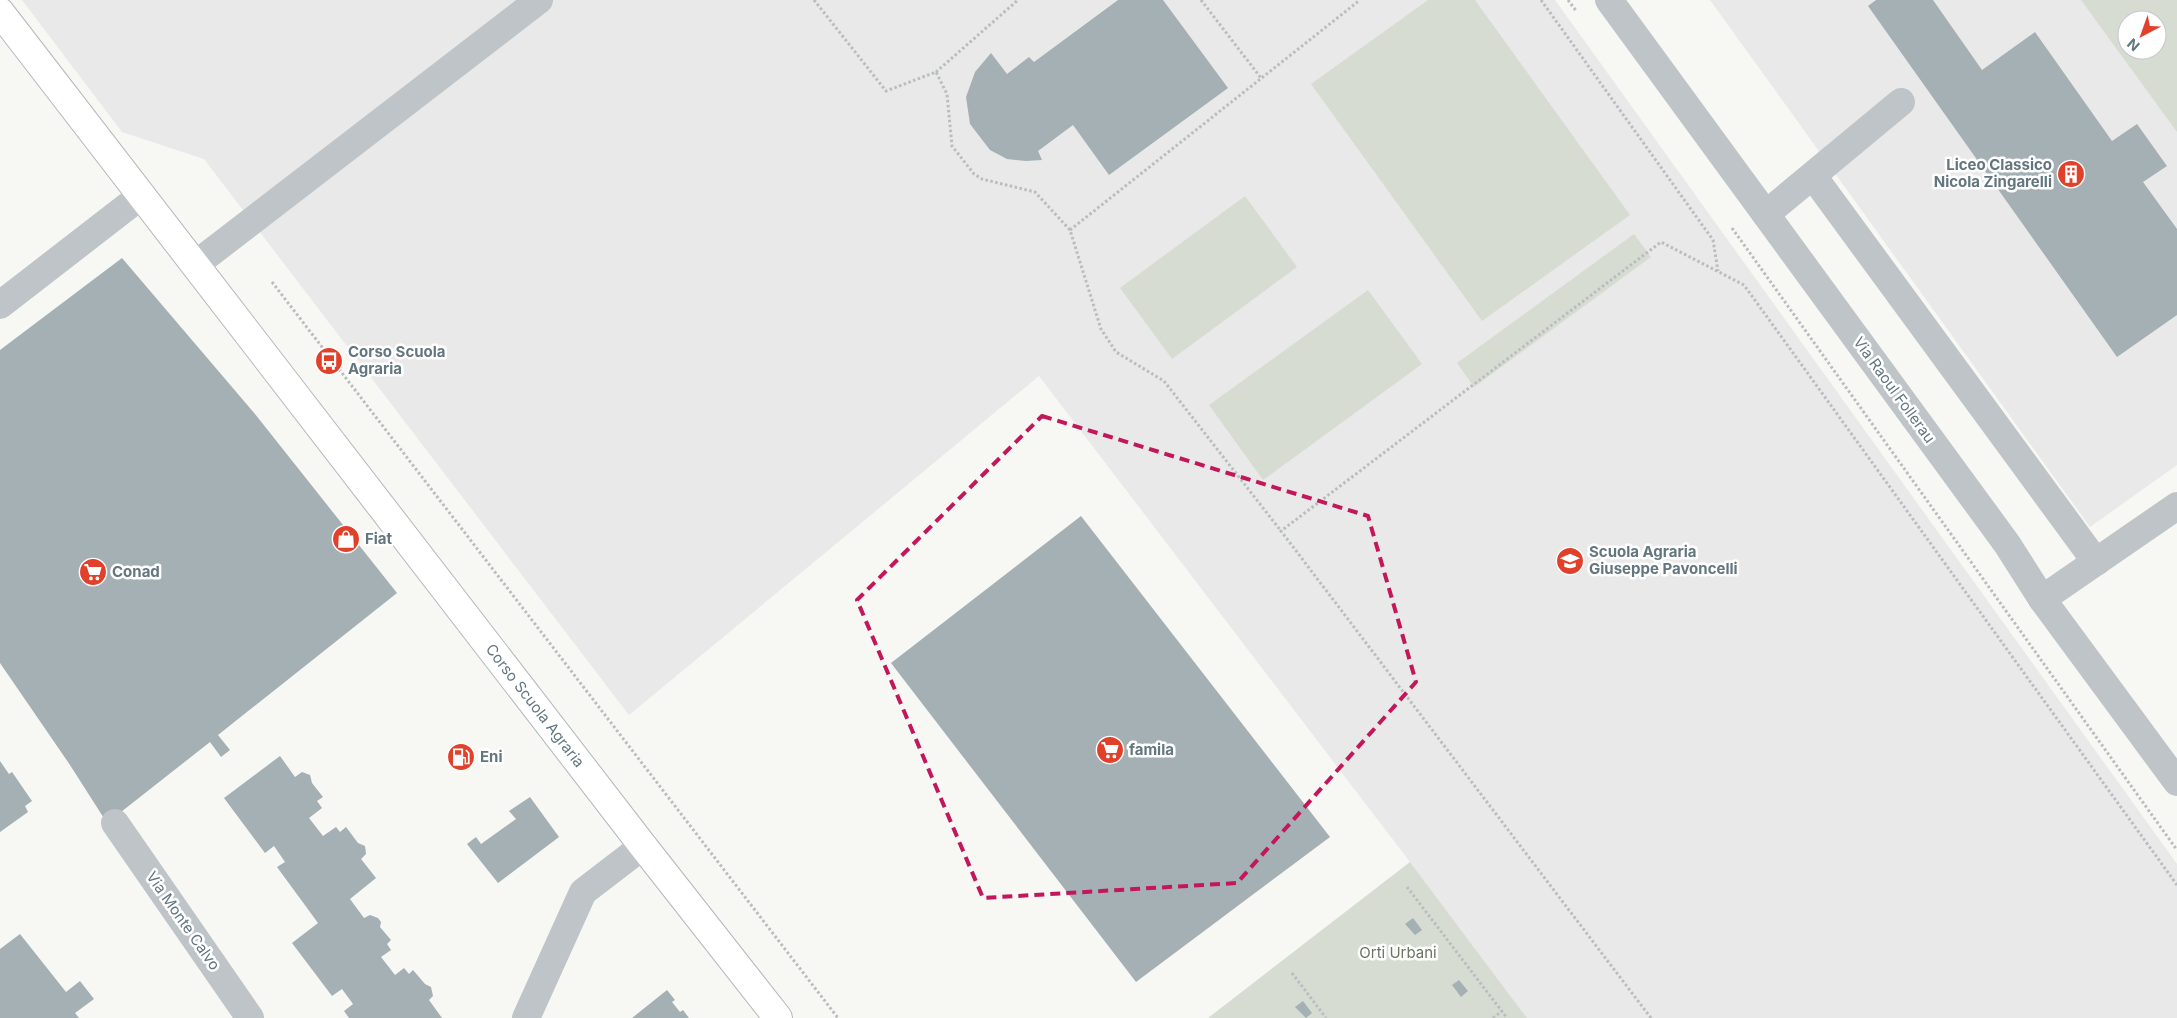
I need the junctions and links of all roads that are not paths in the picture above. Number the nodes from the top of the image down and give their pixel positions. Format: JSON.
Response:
{"nodes":[{"id":1,"x":539,"y":0,"type":"edge"},
{"id":2,"x":1608,"y":0,"type":"edge"},
{"id":3,"x":0,"y":12,"type":"edge"},
{"id":4,"x":1901,"y":102,"type":"dead end"},
{"id":5,"x":1813,"y":176,"type":"junction"},
{"id":6,"x":142,"y":195,"type":"junction"},
{"id":7,"x":1766,"y":214,"type":"junction"},
{"id":8,"x":196,"y":264,"type":"junction"},
{"id":9,"x":0,"y":305,"type":"edge"},
{"id":10,"x":2177,"y":506,"type":"edge"},
{"id":11,"x":2096,"y":562,"type":"junction"},
{"id":12,"x":2042,"y":599,"type":"junction"},
{"id":13,"x":2177,"y":782,"type":"edge"},
{"id":14,"x":115,"y":824,"type":"dead end"},
{"id":15,"x":643,"y":846,"type":"junction"},
{"id":16,"x":250,"y":1018,"type":"edge"},
{"id":17,"x":526,"y":1018,"type":"edge"},
{"id":18,"x":778,"y":1018,"type":"edge"}],
"edges":[{"from":1,"to":8,"type":"street"},
{"from":2,"to":7,"type":"street","name":"Via Raoul Follerau"},
{"from":3,"to":6,"type":"main road","name":"Corso Scuola Agraria"},
{"from":4,"to":5,"type":"street"},
{"from":5,"to":7,"type":"street"},
{"from":5,"to":11,"type":"street"},
{"from":6,"to":8,"type":"main road","name":"Corso Scuola Agraria"},
{"from":6,"to":9,"type":"street"},
{"from":7,"to":12,"type":"street","name":"Via Raoul Follerau"},
{"from":8,"to":15,"type":"main road","name":"Corso Scuola Agraria"},
{"from":10,"to":11,"type":"street"},
{"from":11,"to":12,"type":"street"},
{"from":12,"to":13,"type":"street","name":"Via Raoul Follerau"},
{"from":14,"to":16,"type":"street","name":"Via Monte Calvo"},
{"from":15,"to":17,"type":"street"},
{"from":15,"to":18,"type":"main road","name":"Corso Scuola Agraria"}]}
